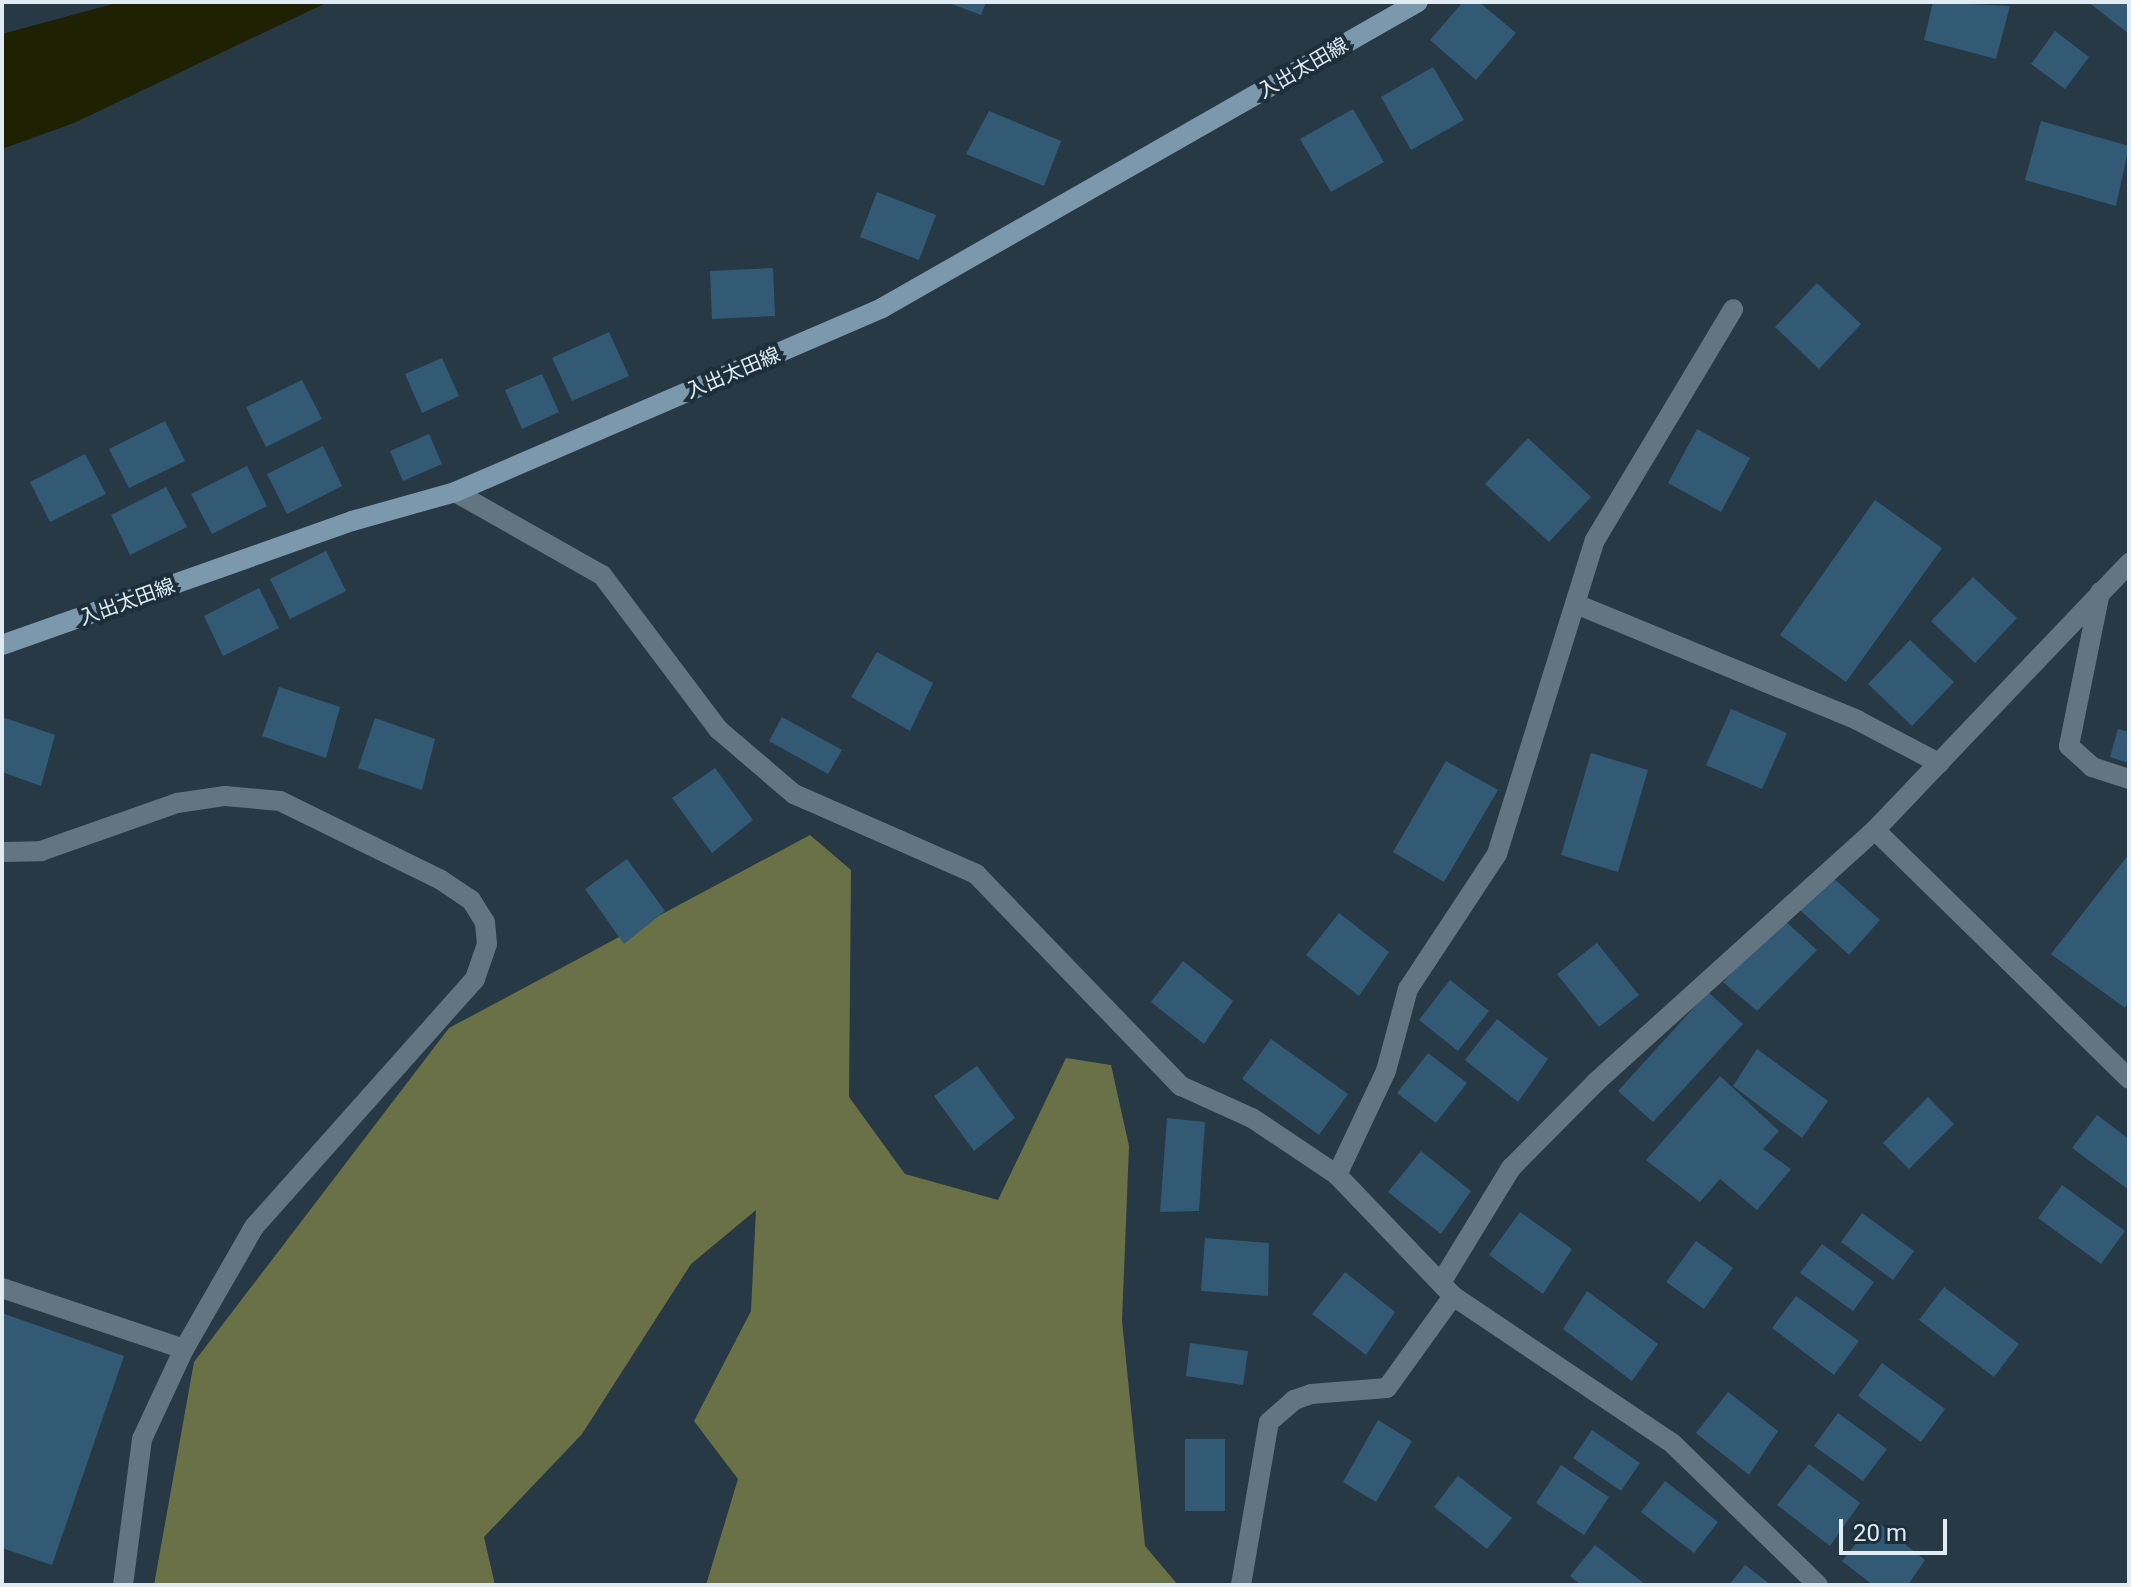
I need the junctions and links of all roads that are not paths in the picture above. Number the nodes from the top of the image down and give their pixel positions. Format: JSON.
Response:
{"nodes":[{"id":1,"x":1418,"y":2,"type":"edge"},
{"id":2,"x":1733,"y":309,"type":"dead end"},
{"id":3,"x":455,"y":492,"type":"junction"},
{"id":4,"x":2129,"y":563,"type":"edge"},
{"id":5,"x":2100,"y":592,"type":"junction"},
{"id":6,"x":1576,"y":604,"type":"junction"},
{"id":7,"x":2,"y":645,"type":"edge"},
{"id":8,"x":1939,"y":763,"type":"junction"},
{"id":9,"x":2129,"y":779,"type":"edge"},
{"id":10,"x":1875,"y":830,"type":"junction"},
{"id":11,"x":2,"y":852,"type":"edge"},
{"id":12,"x":2129,"y":1079,"type":"edge"},
{"id":13,"x":1337,"y":1175,"type":"junction"},
{"id":14,"x":2,"y":1288,"type":"edge"},
{"id":15,"x":1448,"y":1288,"type":"junction"},
{"id":16,"x":184,"y":1349,"type":"junction"},
{"id":17,"x":123,"y":1585,"type":"edge"},
{"id":18,"x":1241,"y":1585,"type":"edge"},
{"id":19,"x":1818,"y":1585,"type":"edge"}],
"edges":[{"from":1,"to":3,"type":"main road","name":"入出太田線"},
{"from":2,"to":6,"type":"street"},
{"from":3,"to":7,"type":"main road","name":"入出太田線"},
{"from":3,"to":13,"type":"street"},
{"from":4,"to":5,"type":"street"},
{"from":5,"to":8,"type":"street"},
{"from":5,"to":9,"type":"street"},
{"from":6,"to":8,"type":"street"},
{"from":6,"to":13,"type":"street"},
{"from":8,"to":10,"type":"street"},
{"from":10,"to":12,"type":"street"},
{"from":10,"to":15,"type":"street"},
{"from":11,"to":16,"type":"street"},
{"from":13,"to":15,"type":"street"},
{"from":14,"to":16,"type":"street"},
{"from":15,"to":18,"type":"street"},
{"from":15,"to":19,"type":"street"},
{"from":16,"to":17,"type":"street"}]}
